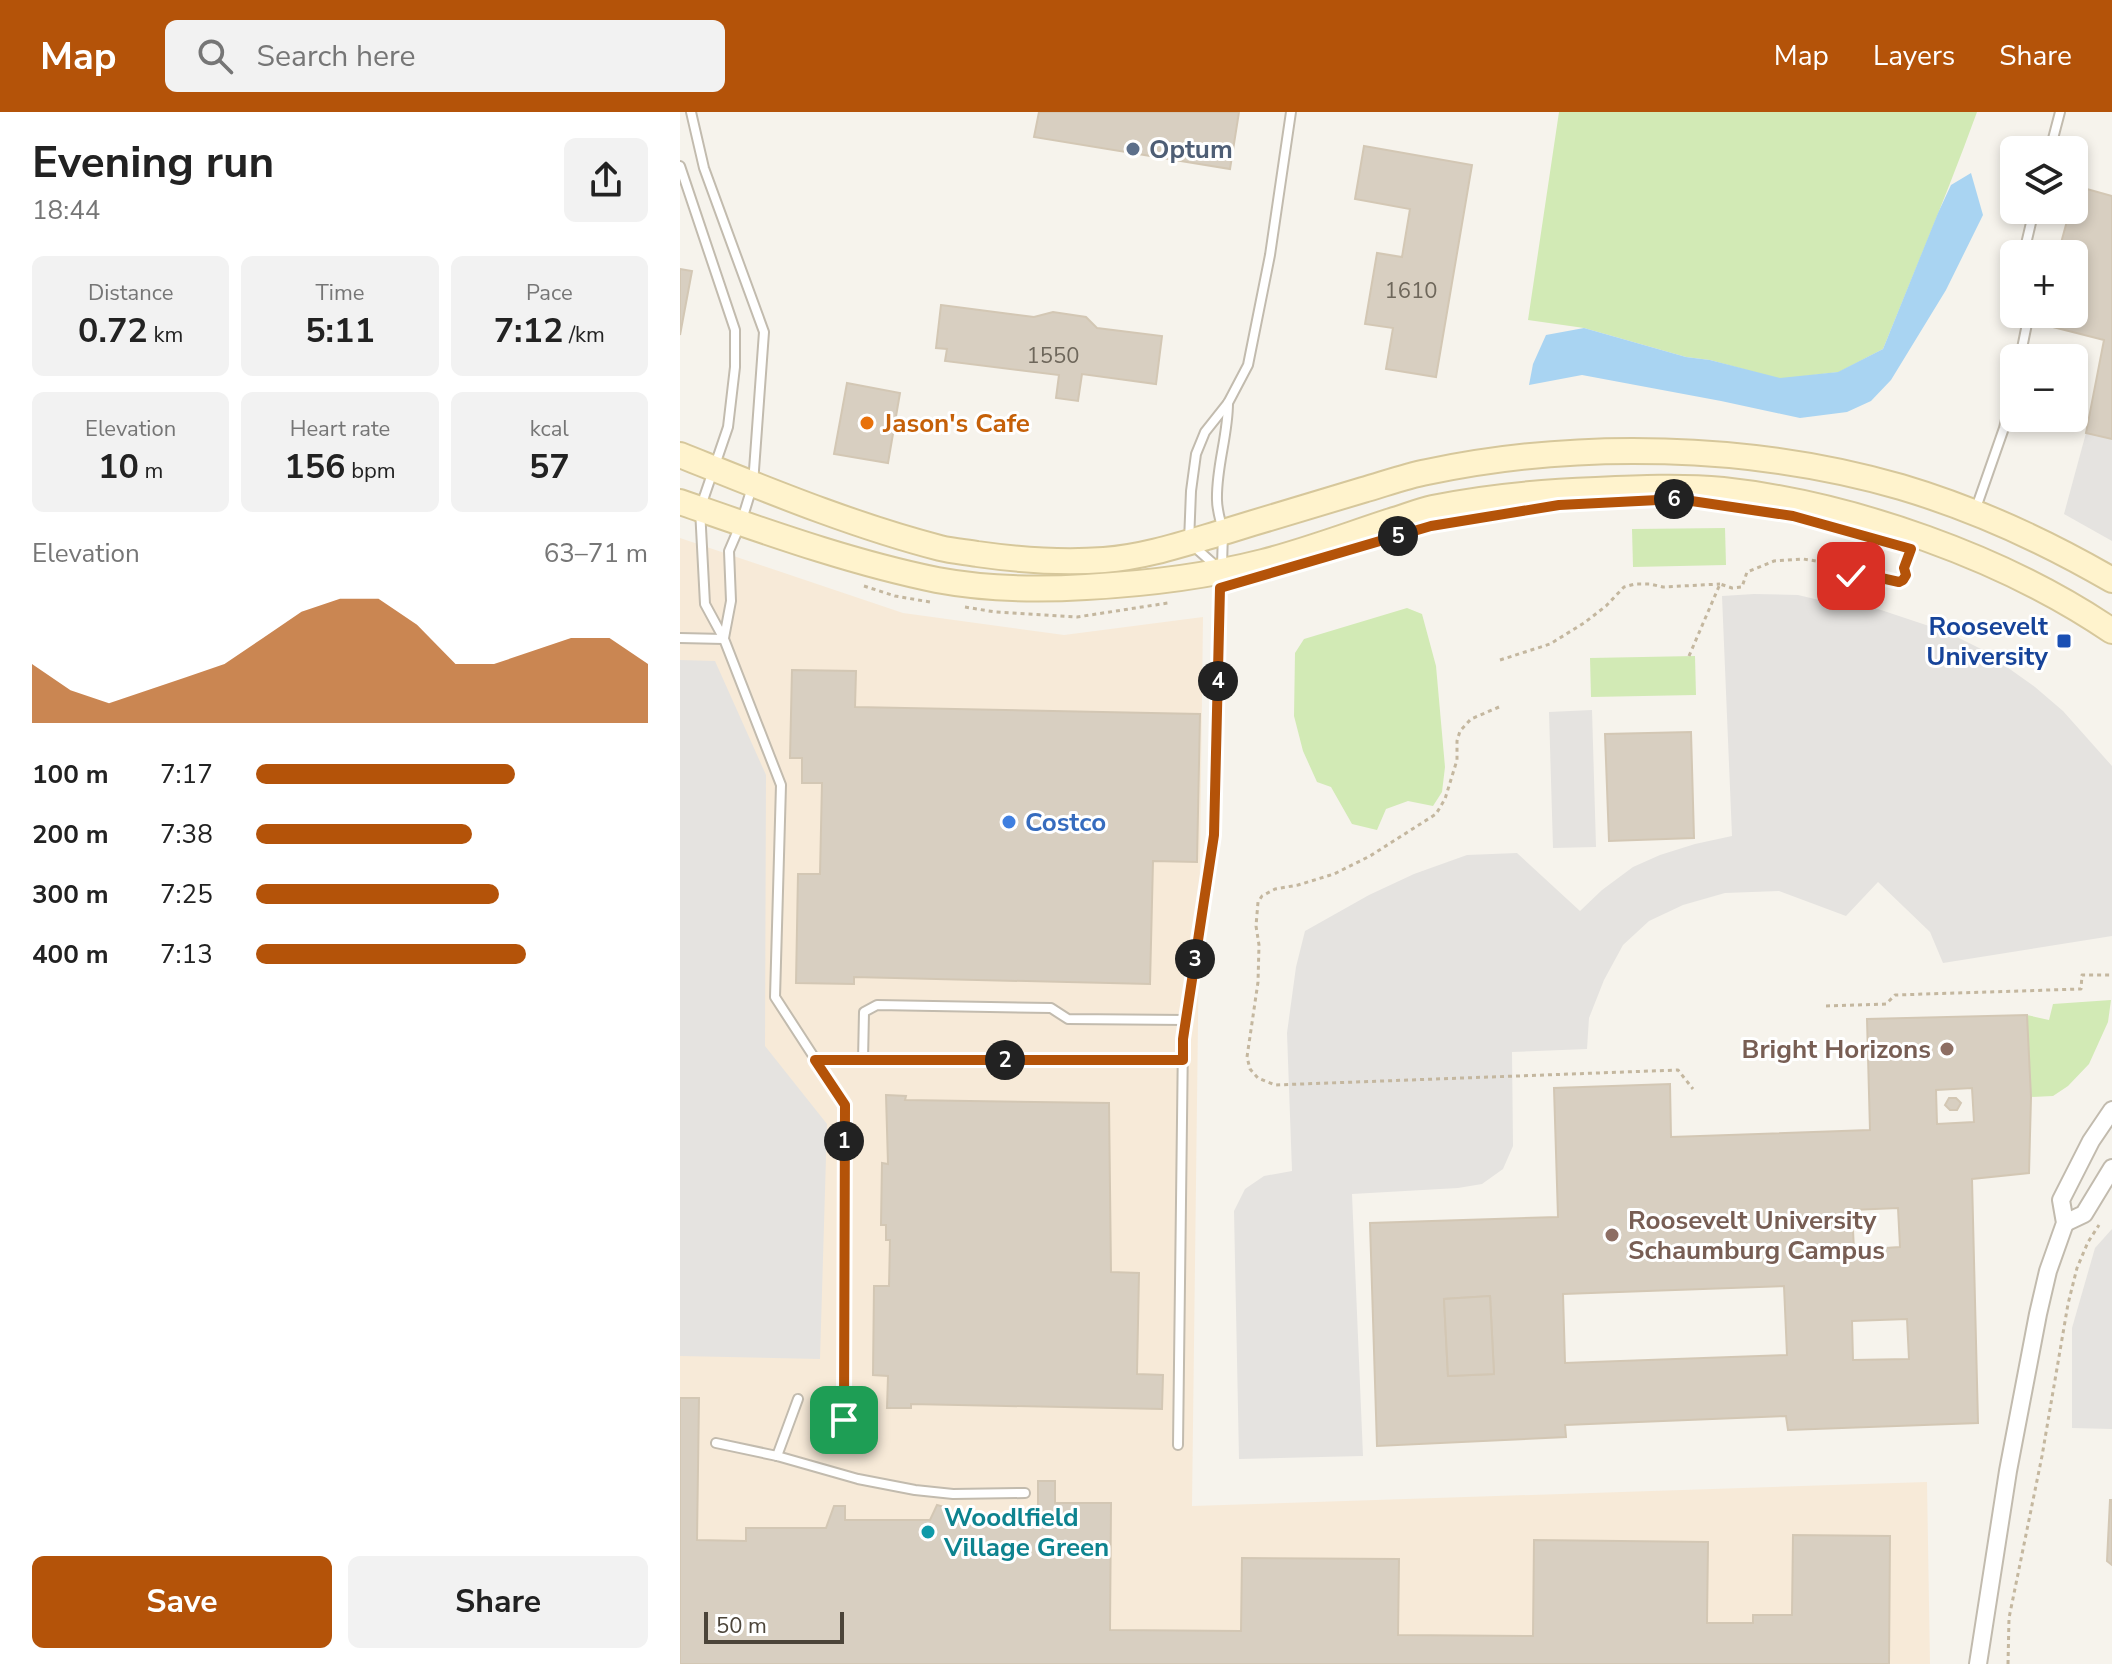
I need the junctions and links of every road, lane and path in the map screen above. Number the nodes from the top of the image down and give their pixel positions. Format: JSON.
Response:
{"nodes":[{"id":1,"x":691,"y":112,"type":"edge"},
{"id":2,"x":1291,"y":112,"type":"edge"},
{"id":3,"x":2060,"y":112,"type":"edge"},
{"id":4,"x":2054,"y":136,"type":"edge"},
{"id":5,"x":680,"y":166,"type":"edge"},
{"id":6,"x":1228,"y":403,"type":"junction"},
{"id":7,"x":2003,"y":432,"type":"edge"},
{"id":8,"x":680,"y":455,"type":"edge"},
{"id":9,"x":714,"y":469,"type":"junction"},
{"id":10,"x":753,"y":484,"type":"junction"},
{"id":11,"x":690,"y":506,"type":"edge"},
{"id":12,"x":1974,"y":513,"type":"junction"},
{"id":13,"x":741,"y":523,"type":"junction"},
{"id":14,"x":1223,"y":532,"type":"junction"},
{"id":15,"x":1189,"y":542,"type":"junction"},
{"id":16,"x":1911,"y":549,"type":"dead end"},
{"id":17,"x":1221,"y":570,"type":"junction"},
{"id":18,"x":2112,"y":580,"type":"edge"},
{"id":19,"x":1720,"y":584,"type":"junction"},
{"id":20,"x":865,"y":587,"type":"dead end"},
{"id":21,"x":1171,"y":602,"type":"dead end"},
{"id":22,"x":938,"y":603,"type":"dead end"},
{"id":23,"x":952,"y":605,"type":"dead end"},
{"id":24,"x":2112,"y":631,"type":"edge"},
{"id":25,"x":680,"y":638,"type":"edge"},
{"id":26,"x":724,"y":639,"type":"junction"},
{"id":27,"x":1689,"y":656,"type":"dead end"},
{"id":28,"x":1500,"y":660,"type":"dead end"},
{"id":29,"x":1499,"y":707,"type":"dead end"},
{"id":30,"x":2112,"y":975,"type":"edge"},
{"id":31,"x":1826,"y":1006,"type":"dead end"},
{"id":32,"x":1186,"y":1020,"type":"junction"},
{"id":33,"x":815,"y":1060,"type":"junction"},
{"id":34,"x":863,"y":1060,"type":"junction"},
{"id":35,"x":1183,"y":1060,"type":"junction"},
{"id":36,"x":1693,"y":1089,"type":"dead end"},
{"id":37,"x":2112,"y":1110,"type":"edge"},
{"id":38,"x":2112,"y":1168,"type":"edge"},
{"id":39,"x":2104,"y":1217,"type":"dead end"},
{"id":40,"x":2065,"y":1223,"type":"junction"},
{"id":41,"x":798,"y":1399,"type":"dead end"},
{"id":42,"x":844,"y":1420,"type":"dead end"},
{"id":43,"x":716,"y":1443,"type":"dead end"},
{"id":44,"x":1178,"y":1445,"type":"dead end"},
{"id":45,"x":777,"y":1456,"type":"junction"},
{"id":46,"x":1025,"y":1493,"type":"dead end"},
{"id":47,"x":1978,"y":1664,"type":"edge"},
{"id":48,"x":2008,"y":1664,"type":"edge"}],
"edges":[{"from":1,"to":10,"type":"lane"},
{"from":2,"to":6,"type":"lane"},
{"from":3,"to":4,"type":"lane"},
{"from":5,"to":9,"type":"lane"},
{"from":6,"to":14,"type":"lane"},
{"from":6,"to":15,"type":"lane"},
{"from":7,"to":12,"type":"lane"},
{"from":8,"to":9,"type":"street"},
{"from":9,"to":10,"type":"street"},
{"from":9,"to":11,"type":"lane"},
{"from":10,"to":13,"type":"lane"},
{"from":10,"to":15,"type":"street"},
{"from":11,"to":13,"type":"street"},
{"from":11,"to":26,"type":"lane"},
{"from":12,"to":14,"type":"street"},
{"from":12,"to":18,"type":"street"},
{"from":13,"to":17,"type":"street"},
{"from":13,"to":26,"type":"lane"},
{"from":14,"to":15,"type":"street"},
{"from":14,"to":17,"type":"lane"},
{"from":15,"to":17,"type":"lane"},
{"from":16,"to":19,"type":"path"},
{"from":17,"to":24,"type":"street"},
{"from":17,"to":32,"type":"lane"},
{"from":19,"to":27,"type":"path"},
{"from":19,"to":28,"type":"path"},
{"from":20,"to":22,"type":"path"},
{"from":21,"to":23,"type":"path"},
{"from":25,"to":26,"type":"lane"},
{"from":26,"to":33,"type":"lane"},
{"from":29,"to":36,"type":"path"},
{"from":30,"to":31,"type":"path"},
{"from":32,"to":34,"type":"lane"},
{"from":32,"to":35,"type":"lane"},
{"from":33,"to":34,"type":"lane"},
{"from":33,"to":42,"type":"lane"},
{"from":34,"to":35,"type":"lane"},
{"from":35,"to":44,"type":"lane"},
{"from":37,"to":40,"type":"street"},
{"from":38,"to":40,"type":"street"},
{"from":39,"to":48,"type":"path"},
{"from":40,"to":47,"type":"street"},
{"from":41,"to":45,"type":"lane"},
{"from":43,"to":45,"type":"lane"},
{"from":45,"to":46,"type":"lane"}]}
